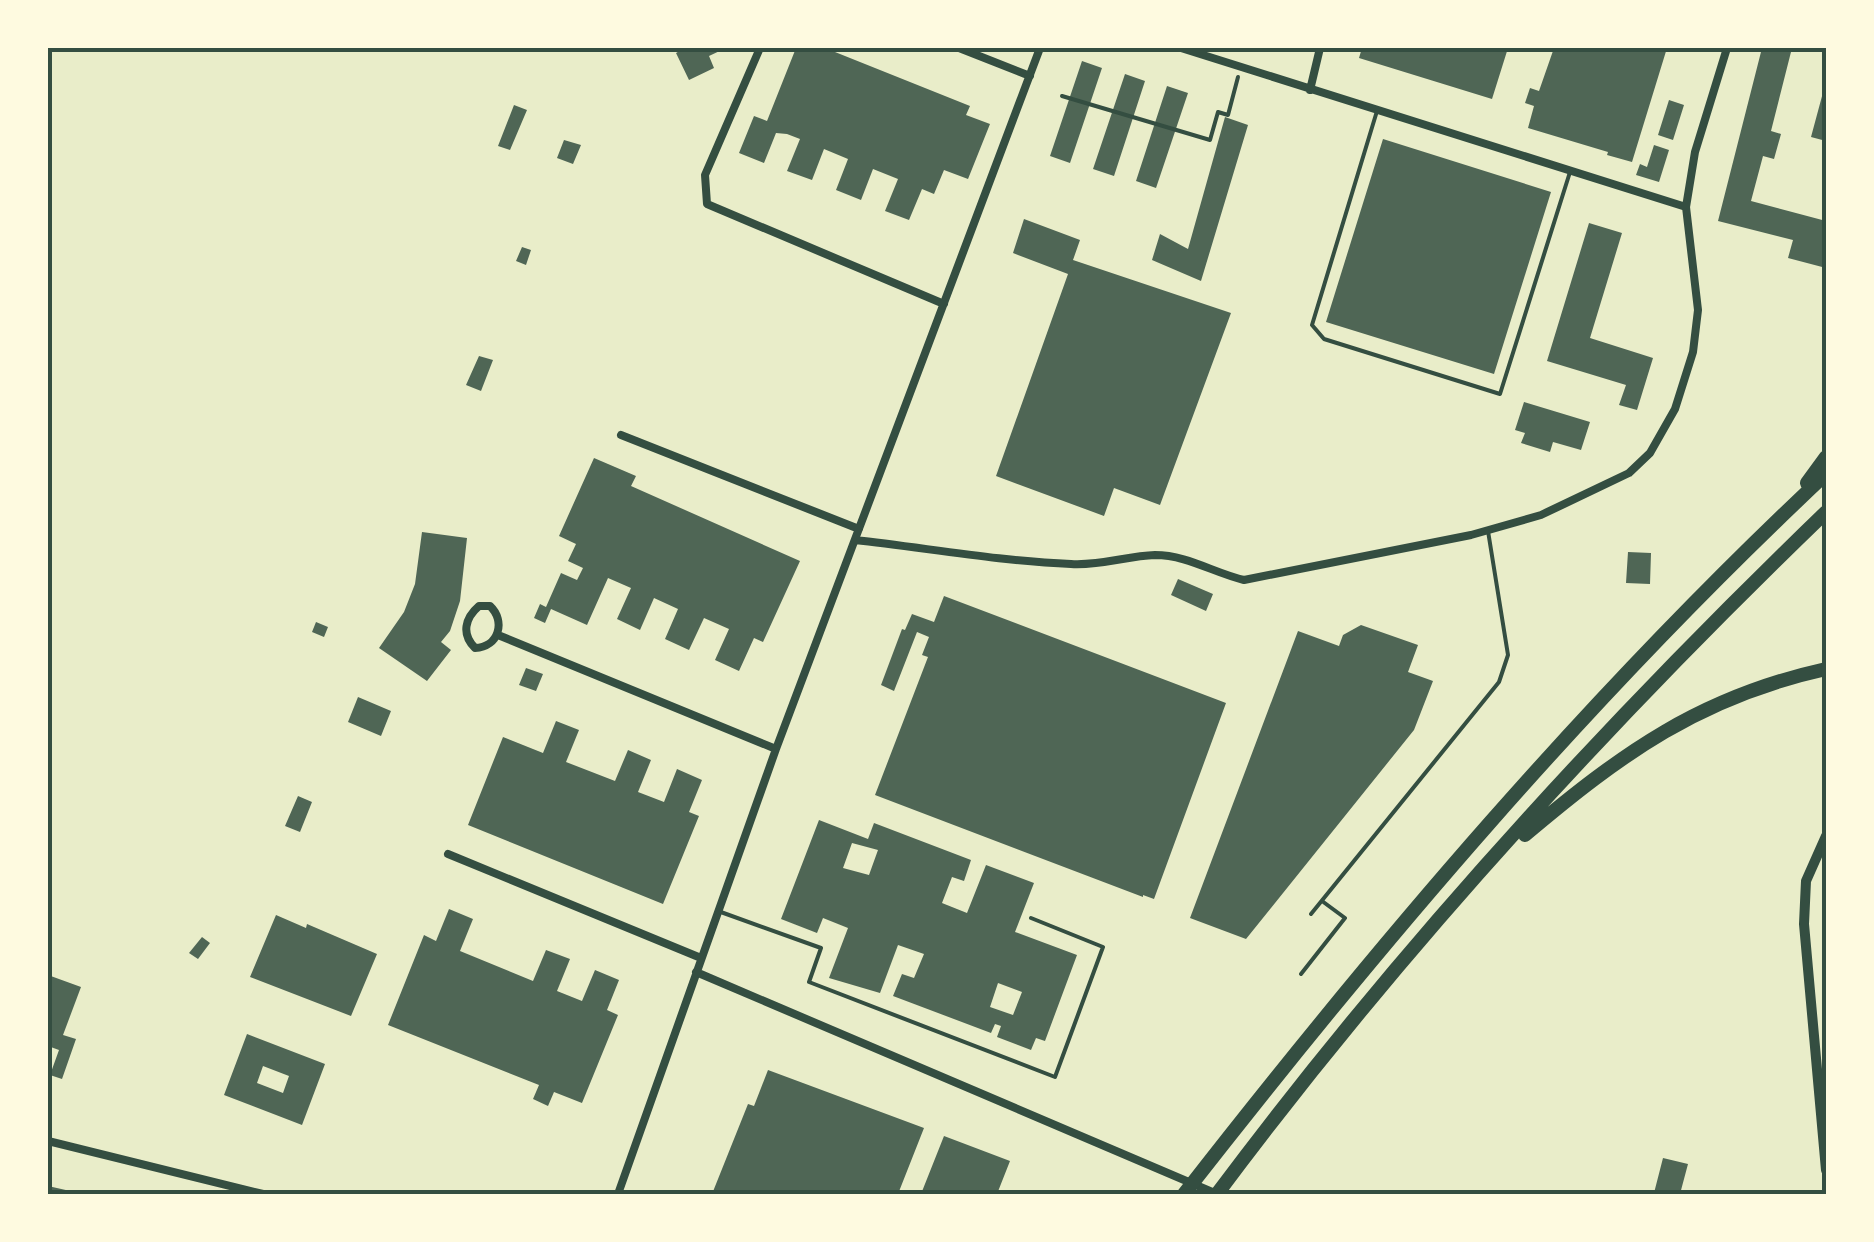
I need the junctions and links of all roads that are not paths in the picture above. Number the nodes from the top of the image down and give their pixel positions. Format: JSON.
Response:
{"nodes":[{"id":1,"x":760,"y":48,"type":"edge"},
{"id":2,"x":959,"y":48,"type":"edge"},
{"id":3,"x":1040,"y":48,"type":"edge"},
{"id":4,"x":1181,"y":48,"type":"edge"},
{"id":5,"x":1320,"y":48,"type":"edge"},
{"id":6,"x":1726,"y":48,"type":"edge"},
{"id":7,"x":1030,"y":76,"type":"junction"},
{"id":8,"x":1310,"y":90,"type":"junction"},
{"id":9,"x":1377,"y":111,"type":"junction"},
{"id":10,"x":1571,"y":171,"type":"junction"},
{"id":11,"x":1686,"y":207,"type":"junction"},
{"id":12,"x":944,"y":304,"type":"junction"},
{"id":13,"x":620,"y":435,"type":"dead end"},
{"id":14,"x":1826,"y":458,"type":"edge"},
{"id":15,"x":1826,"y":474,"type":"edge"},
{"id":16,"x":1826,"y":512,"type":"edge"},
{"id":17,"x":1782,"y":515,"type":"junction"},
{"id":18,"x":859,"y":529,"type":"junction"},
{"id":19,"x":1488,"y":531,"type":"junction"},
{"id":20,"x":856,"y":540,"type":"junction"},
{"id":21,"x":498,"y":635,"type":"junction"},
{"id":22,"x":1826,"y":668,"type":"edge"},
{"id":23,"x":776,"y":750,"type":"junction"},
{"id":24,"x":1826,"y":836,"type":"edge"},
{"id":25,"x":448,"y":854,"type":"dead end"},
{"id":26,"x":1481,"y":873,"type":"junction"},
{"id":27,"x":1322,"y":900,"type":"junction"},
{"id":28,"x":718,"y":910,"type":"junction"},
{"id":29,"x":1311,"y":914,"type":"dead end"},
{"id":30,"x":1030,"y":918,"type":"dead end"},
{"id":31,"x":701,"y":958,"type":"junction"},
{"id":32,"x":696,"y":972,"type":"junction"},
{"id":33,"x":1301,"y":974,"type":"dead end"},
{"id":34,"x":48,"y":1141,"type":"edge"},
{"id":35,"x":1826,"y":1170,"type":"edge"},
{"id":36,"x":264,"y":1194,"type":"edge"},
{"id":37,"x":618,"y":1194,"type":"edge"},
{"id":38,"x":1184,"y":1194,"type":"edge"},
{"id":39,"x":1217,"y":1194,"type":"edge"}],
"edges":[{"from":1,"to":12,"type":"street"},
{"from":2,"to":7,"type":"street"},
{"from":3,"to":7,"type":"street"},
{"from":4,"to":8,"type":"street"},
{"from":5,"to":8,"type":"street"},
{"from":6,"to":11,"type":"street"},
{"from":7,"to":12,"type":"street"},
{"from":8,"to":9,"type":"street"},
{"from":9,"to":10,"type":"street"},
{"from":9,"to":10,"type":"lane"},
{"from":10,"to":11,"type":"street"},
{"from":11,"to":19,"type":"street"},
{"from":12,"to":18,"type":"street"},
{"from":13,"to":18,"type":"street"},
{"from":14,"to":17,"type":"highway"},
{"from":15,"to":17,"type":"highway"},
{"from":16,"to":26,"type":"highway"},
{"from":17,"to":38,"type":"highway"},
{"from":18,"to":20,"type":"street"},
{"from":19,"to":20,"type":"street"},
{"from":19,"to":27,"type":"lane"},
{"from":20,"to":23,"type":"street"},
{"from":21,"to":21,"type":"street"},
{"from":21,"to":23,"type":"street"},
{"from":22,"to":26,"type":"highway"},
{"from":23,"to":28,"type":"street"},
{"from":24,"to":35,"type":"street"},
{"from":25,"to":31,"type":"street"},
{"from":26,"to":39,"type":"highway"},
{"from":27,"to":29,"type":"lane"},
{"from":27,"to":33,"type":"lane"},
{"from":28,"to":30,"type":"lane"},
{"from":28,"to":31,"type":"street"},
{"from":31,"to":32,"type":"street"},
{"from":32,"to":37,"type":"street"},
{"from":32,"to":39,"type":"street"},
{"from":34,"to":36,"type":"street"}]}
